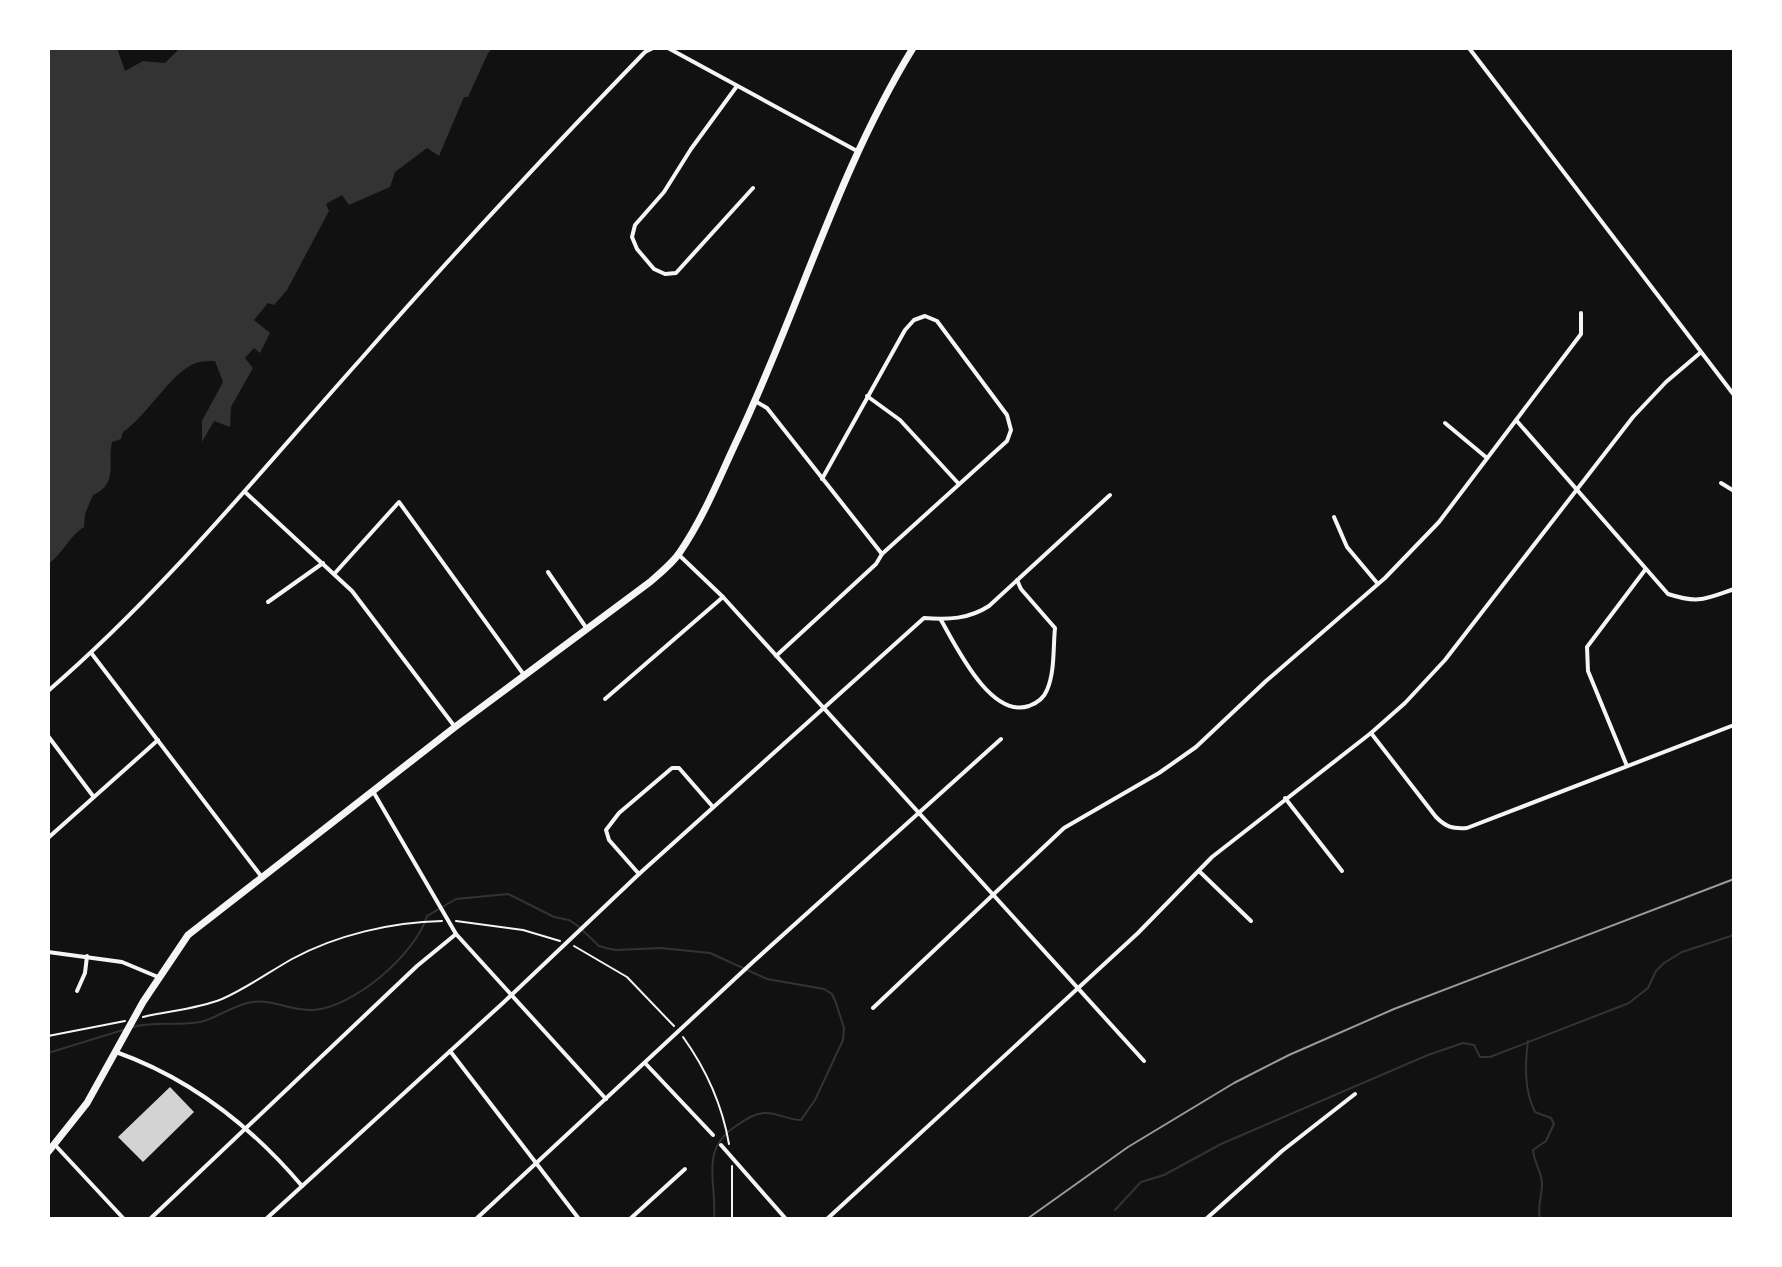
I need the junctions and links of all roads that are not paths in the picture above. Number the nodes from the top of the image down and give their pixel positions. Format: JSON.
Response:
{"nodes":[{"id":1,"x":653,"y":48,"type":"edge"},
{"id":2,"x":668,"y":48,"type":"edge"},
{"id":3,"x":913,"y":48,"type":"edge"},
{"id":4,"x":1469,"y":48,"type":"edge"},
{"id":5,"x":737,"y":86,"type":"junction"},
{"id":6,"x":857,"y":151,"type":"junction"},
{"id":7,"x":753,"y":188,"type":"dead end"},
{"id":8,"x":1581,"y":313,"type":"dead end"},
{"id":9,"x":1700,"y":353,"type":"junction"},
{"id":10,"x":1734,"y":395,"type":"edge"},
{"id":11,"x":867,"y":396,"type":"junction"},
{"id":12,"x":755,"y":401,"type":"junction"},
{"id":13,"x":1516,"y":420,"type":"junction"},
{"id":14,"x":1445,"y":423,"type":"dead end"},
{"id":15,"x":1487,"y":458,"type":"junction"},
{"id":16,"x":822,"y":479,"type":"junction"},
{"id":17,"x":958,"y":483,"type":"junction"},
{"id":18,"x":1721,"y":483,"type":"dead end"},
{"id":19,"x":1577,"y":491,"type":"junction"},
{"id":20,"x":1734,"y":491,"type":"edge"},
{"id":21,"x":245,"y":492,"type":"junction"},
{"id":22,"x":1110,"y":495,"type":"dead end"},
{"id":23,"x":1334,"y":517,"type":"dead end"},
{"id":24,"x":882,"y":554,"type":"junction"},
{"id":25,"x":679,"y":555,"type":"junction"},
{"id":26,"x":323,"y":563,"type":"junction"},
{"id":27,"x":1645,"y":570,"type":"junction"},
{"id":28,"x":548,"y":572,"type":"dead end"},
{"id":29,"x":335,"y":573,"type":"junction"},
{"id":30,"x":1017,"y":580,"type":"junction"},
{"id":31,"x":1378,"y":584,"type":"junction"},
{"id":32,"x":1734,"y":589,"type":"edge"},
{"id":33,"x":723,"y":597,"type":"junction"},
{"id":34,"x":268,"y":602,"type":"dead end"},
{"id":35,"x":941,"y":620,"type":"junction"},
{"id":36,"x":588,"y":629,"type":"junction"},
{"id":37,"x":92,"y":654,"type":"junction"},
{"id":38,"x":776,"y":656,"type":"junction"},
{"id":39,"x":525,"y":676,"type":"junction"},
{"id":40,"x":49,"y":689,"type":"edge"},
{"id":41,"x":605,"y":699,"type":"dead end"},
{"id":42,"x":825,"y":709,"type":"junction"},
{"id":43,"x":1734,"y":725,"type":"edge"},
{"id":44,"x":455,"y":727,"type":"junction"},
{"id":45,"x":1371,"y":733,"type":"junction"},
{"id":46,"x":48,"y":736,"type":"edge"},
{"id":47,"x":1001,"y":739,"type":"dead end"},
{"id":48,"x":158,"y":740,"type":"junction"},
{"id":49,"x":1627,"y":766,"type":"junction"},
{"id":50,"x":373,"y":791,"type":"junction"},
{"id":51,"x":93,"y":796,"type":"junction"},
{"id":52,"x":1285,"y":798,"type":"junction"},
{"id":53,"x":713,"y":807,"type":"junction"},
{"id":54,"x":920,"y":812,"type":"junction"},
{"id":55,"x":48,"y":838,"type":"edge"},
{"id":56,"x":1199,"y":871,"type":"junction"},
{"id":57,"x":1342,"y":871,"type":"dead end"},
{"id":58,"x":639,"y":874,"type":"junction"},
{"id":59,"x":261,"y":876,"type":"junction"},
{"id":60,"x":994,"y":894,"type":"junction"},
{"id":61,"x":1251,"y":921,"type":"dead end"},
{"id":62,"x":456,"y":934,"type":"junction"},
{"id":63,"x":48,"y":952,"type":"edge"},
{"id":64,"x":87,"y":956,"type":"junction"},
{"id":65,"x":159,"y":977,"type":"junction"},
{"id":66,"x":1079,"y":987,"type":"junction"},
{"id":67,"x":77,"y":991,"type":"dead end"},
{"id":68,"x":511,"y":995,"type":"junction"},
{"id":69,"x":873,"y":1008,"type":"dead end"},
{"id":70,"x":450,"y":1051,"type":"junction"},
{"id":71,"x":116,"y":1052,"type":"junction"},
{"id":72,"x":1144,"y":1061,"type":"dead end"},
{"id":73,"x":645,"y":1063,"type":"junction"},
{"id":74,"x":1355,"y":1094,"type":"dead end"},
{"id":75,"x":606,"y":1099,"type":"junction"},
{"id":76,"x":246,"y":1128,"type":"junction"},
{"id":77,"x":713,"y":1135,"type":"dead end"},
{"id":78,"x":55,"y":1145,"type":"junction"},
{"id":79,"x":721,"y":1145,"type":"dead end"},
{"id":80,"x":48,"y":1152,"type":"edge"},
{"id":81,"x":536,"y":1163,"type":"junction"},
{"id":82,"x":685,"y":1169,"type":"dead end"},
{"id":83,"x":302,"y":1186,"type":"junction"},
{"id":84,"x":124,"y":1219,"type":"edge"},
{"id":85,"x":150,"y":1219,"type":"edge"},
{"id":86,"x":266,"y":1219,"type":"edge"},
{"id":87,"x":476,"y":1219,"type":"edge"},
{"id":88,"x":579,"y":1219,"type":"edge"},
{"id":89,"x":630,"y":1219,"type":"edge"},
{"id":90,"x":786,"y":1219,"type":"edge"},
{"id":91,"x":827,"y":1219,"type":"edge"},
{"id":92,"x":1206,"y":1219,"type":"edge"}],
"edges":[{"from":1,"to":21,"type":"street"},
{"from":2,"to":5,"type":"street"},
{"from":3,"to":6,"type":"main road"},
{"from":4,"to":9,"type":"street"},
{"from":5,"to":6,"type":"street"},
{"from":5,"to":7,"type":"street"},
{"from":6,"to":12,"type":"main road"},
{"from":8,"to":13,"type":"street"},
{"from":9,"to":10,"type":"street"},
{"from":9,"to":19,"type":"street"},
{"from":11,"to":16,"type":"street"},
{"from":11,"to":17,"type":"street"},
{"from":11,"to":17,"type":"street"},
{"from":12,"to":16,"type":"street"},
{"from":12,"to":25,"type":"main road"},
{"from":13,"to":15,"type":"street"},
{"from":13,"to":19,"type":"street"},
{"from":14,"to":15,"type":"street"},
{"from":15,"to":31,"type":"street"},
{"from":16,"to":24,"type":"street"},
{"from":17,"to":24,"type":"street"},
{"from":18,"to":20,"type":"street"},
{"from":19,"to":27,"type":"street"},
{"from":19,"to":45,"type":"street"},
{"from":21,"to":26,"type":"street"},
{"from":21,"to":37,"type":"street"},
{"from":22,"to":30,"type":"street"},
{"from":23,"to":31,"type":"street"},
{"from":24,"to":38,"type":"street"},
{"from":25,"to":33,"type":"street"},
{"from":25,"to":36,"type":"main road"},
{"from":26,"to":29,"type":"street"},
{"from":26,"to":34,"type":"street"},
{"from":27,"to":32,"type":"street"},
{"from":27,"to":49,"type":"street"},
{"from":28,"to":36,"type":"street"},
{"from":29,"to":39,"type":"street"},
{"from":29,"to":44,"type":"street"},
{"from":30,"to":35,"type":"street"},
{"from":30,"to":35,"type":"street"},
{"from":31,"to":60,"type":"street"},
{"from":33,"to":38,"type":"street"},
{"from":33,"to":41,"type":"street"},
{"from":35,"to":42,"type":"street"},
{"from":36,"to":39,"type":"main road"},
{"from":37,"to":40,"type":"street"},
{"from":37,"to":48,"type":"street"},
{"from":38,"to":42,"type":"street"},
{"from":39,"to":44,"type":"main road"},
{"from":42,"to":53,"type":"street"},
{"from":42,"to":54,"type":"street"},
{"from":43,"to":49,"type":"street"},
{"from":44,"to":50,"type":"main road"},
{"from":45,"to":49,"type":"street"},
{"from":45,"to":52,"type":"street"},
{"from":46,"to":51,"type":"street"},
{"from":47,"to":54,"type":"street"},
{"from":48,"to":51,"type":"street"},
{"from":48,"to":59,"type":"street"},
{"from":50,"to":59,"type":"main road"},
{"from":50,"to":62,"type":"street"},
{"from":51,"to":55,"type":"street"},
{"from":52,"to":56,"type":"street"},
{"from":52,"to":57,"type":"street"},
{"from":53,"to":58,"type":"street"},
{"from":53,"to":58,"type":"street"},
{"from":54,"to":60,"type":"street"},
{"from":54,"to":73,"type":"street"},
{"from":56,"to":61,"type":"street"},
{"from":56,"to":66,"type":"street"},
{"from":58,"to":68,"type":"street"},
{"from":59,"to":65,"type":"main road"},
{"from":60,"to":66,"type":"street"},
{"from":60,"to":69,"type":"street"},
{"from":62,"to":68,"type":"street"},
{"from":62,"to":76,"type":"street"},
{"from":63,"to":64,"type":"street"},
{"from":64,"to":65,"type":"street"},
{"from":64,"to":67,"type":"street"},
{"from":65,"to":71,"type":"main road"},
{"from":66,"to":72,"type":"street"},
{"from":66,"to":91,"type":"street"},
{"from":68,"to":70,"type":"street"},
{"from":68,"to":75,"type":"street"},
{"from":70,"to":81,"type":"street"},
{"from":70,"to":83,"type":"street"},
{"from":71,"to":76,"type":"street"},
{"from":71,"to":78,"type":"main road"},
{"from":73,"to":75,"type":"street"},
{"from":73,"to":77,"type":"street"},
{"from":74,"to":92,"type":"street"},
{"from":75,"to":81,"type":"street"},
{"from":76,"to":83,"type":"street"},
{"from":76,"to":85,"type":"street"},
{"from":78,"to":80,"type":"main road"},
{"from":78,"to":84,"type":"street"},
{"from":79,"to":90,"type":"street"},
{"from":81,"to":87,"type":"street"},
{"from":81,"to":88,"type":"street"},
{"from":82,"to":89,"type":"street"},
{"from":83,"to":86,"type":"street"}]}
